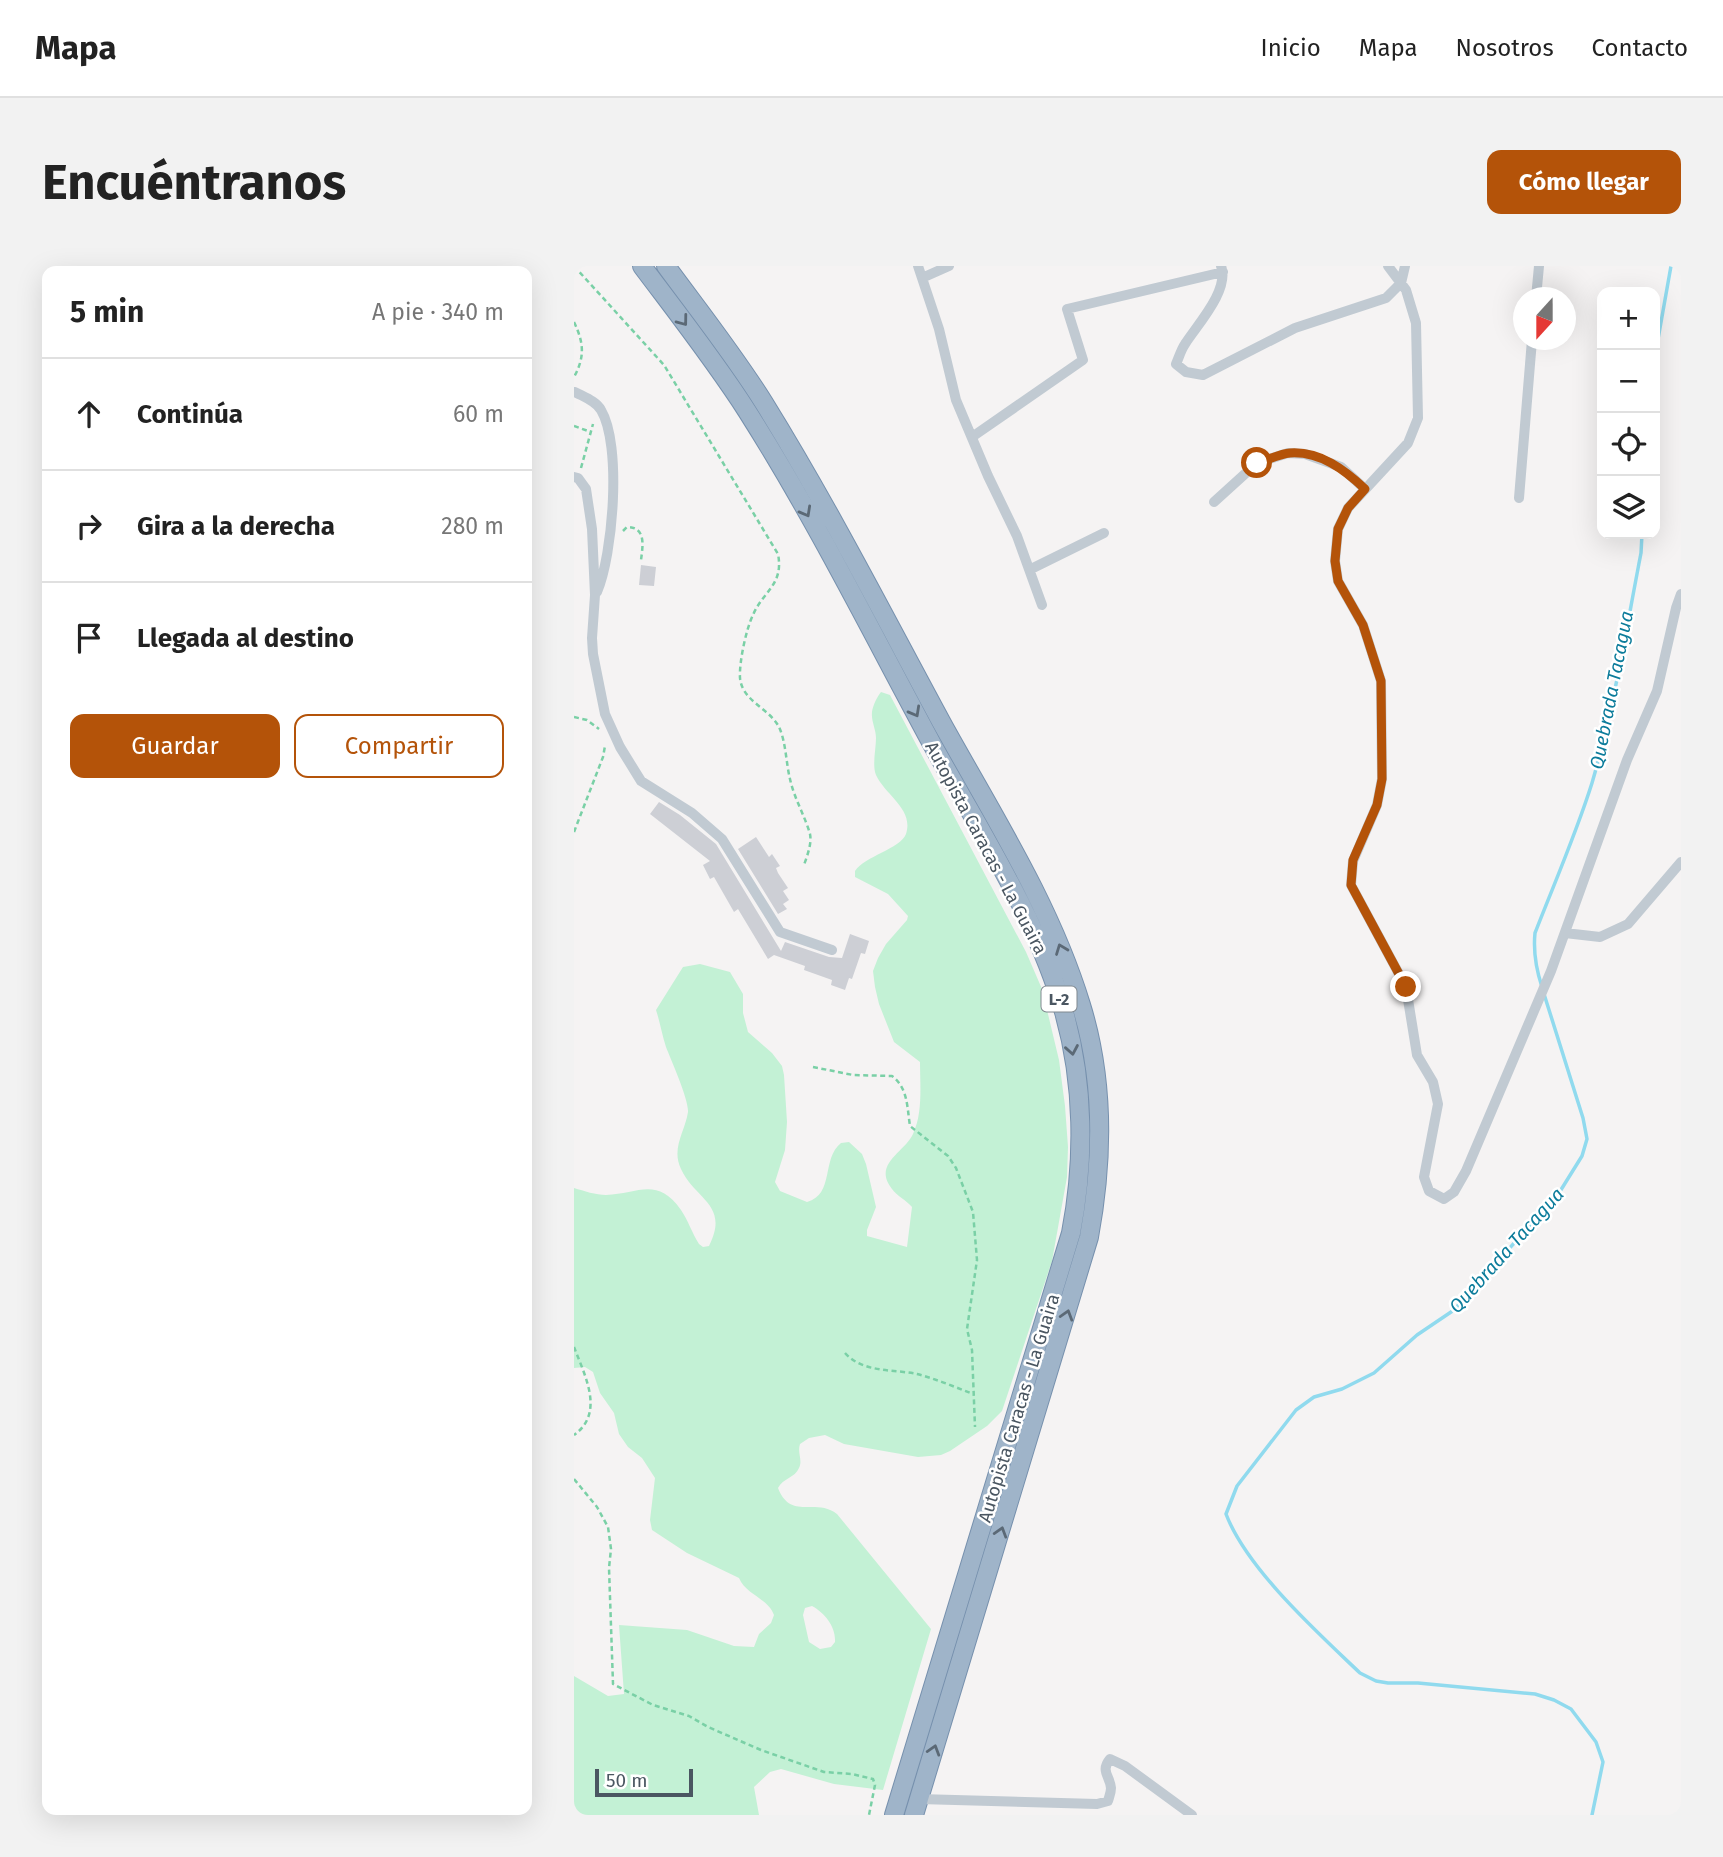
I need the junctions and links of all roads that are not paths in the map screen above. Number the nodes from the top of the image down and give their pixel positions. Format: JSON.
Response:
{"nodes":[{"id":1,"x":642,"y":266,"type":"edge"},
{"id":2,"x":666,"y":266,"type":"edge"},
{"id":3,"x":918,"y":266,"type":"edge"},
{"id":4,"x":949,"y":266,"type":"edge"},
{"id":5,"x":1388,"y":266,"type":"edge"},
{"id":6,"x":1405,"y":266,"type":"edge"},
{"id":7,"x":1539,"y":266,"type":"edge"},
{"id":8,"x":1222,"y":269,"type":"edge"},
{"id":9,"x":922,"y":278,"type":"junction"},
{"id":10,"x":1401,"y":283,"type":"junction"},
{"id":11,"x":1537,"y":287,"type":"edge"},
{"id":12,"x":1531,"y":350,"type":"edge"},
{"id":13,"x":575,"y":392,"type":"edge"},
{"id":14,"x":972,"y":437,"type":"junction"},
{"id":15,"x":576,"y":478,"type":"edge"},
{"id":16,"x":1365,"y":489,"type":"junction"},
{"id":17,"x":1519,"y":498,"type":"dead end"},
{"id":18,"x":1214,"y":502,"type":"dead end"},
{"id":19,"x":1104,"y":533,"type":"dead end"},
{"id":20,"x":1031,"y":569,"type":"junction"},
{"id":21,"x":1681,"y":594,"type":"edge"},
{"id":22,"x":595,"y":595,"type":"junction"},
{"id":23,"x":1042,"y":605,"type":"dead end"},
{"id":24,"x":1681,"y":862,"type":"edge"},
{"id":25,"x":1565,"y":933,"type":"junction"},
{"id":26,"x":832,"y":950,"type":"dead end"},
{"id":27,"x":916,"y":1807,"type":"edge"},
{"id":28,"x":894,"y":1815,"type":"edge"},
{"id":29,"x":1192,"y":1815,"type":"edge"}],
"edges":[{"from":1,"to":28,"type":"highway","name":"Autopista Caracas - La Guaira","number":"L-2","one_way":true},
{"from":27,"to":2,"type":"highway","name":"Autopista Caracas - La Guaira","number":"L-2","one_way":true},
{"from":3,"to":9,"type":"street"},
{"from":4,"to":9,"type":"street"},
{"from":5,"to":10,"type":"street"},
{"from":6,"to":10,"type":"street"},
{"from":7,"to":11,"type":"street"},
{"from":8,"to":10,"type":"street"},
{"from":8,"to":14,"type":"street"},
{"from":9,"to":14,"type":"street"},
{"from":10,"to":16,"type":"street"},
{"from":12,"to":17,"type":"street"},
{"from":13,"to":22,"type":"street"},
{"from":14,"to":20,"type":"street"},
{"from":15,"to":22,"type":"street"},
{"from":16,"to":18,"type":"street"},
{"from":16,"to":25,"type":"street"},
{"from":19,"to":20,"type":"street"},
{"from":20,"to":23,"type":"street"},
{"from":21,"to":25,"type":"street"},
{"from":22,"to":26,"type":"street"},
{"from":24,"to":25,"type":"street"},
{"from":27,"to":29,"type":"street"}]}
